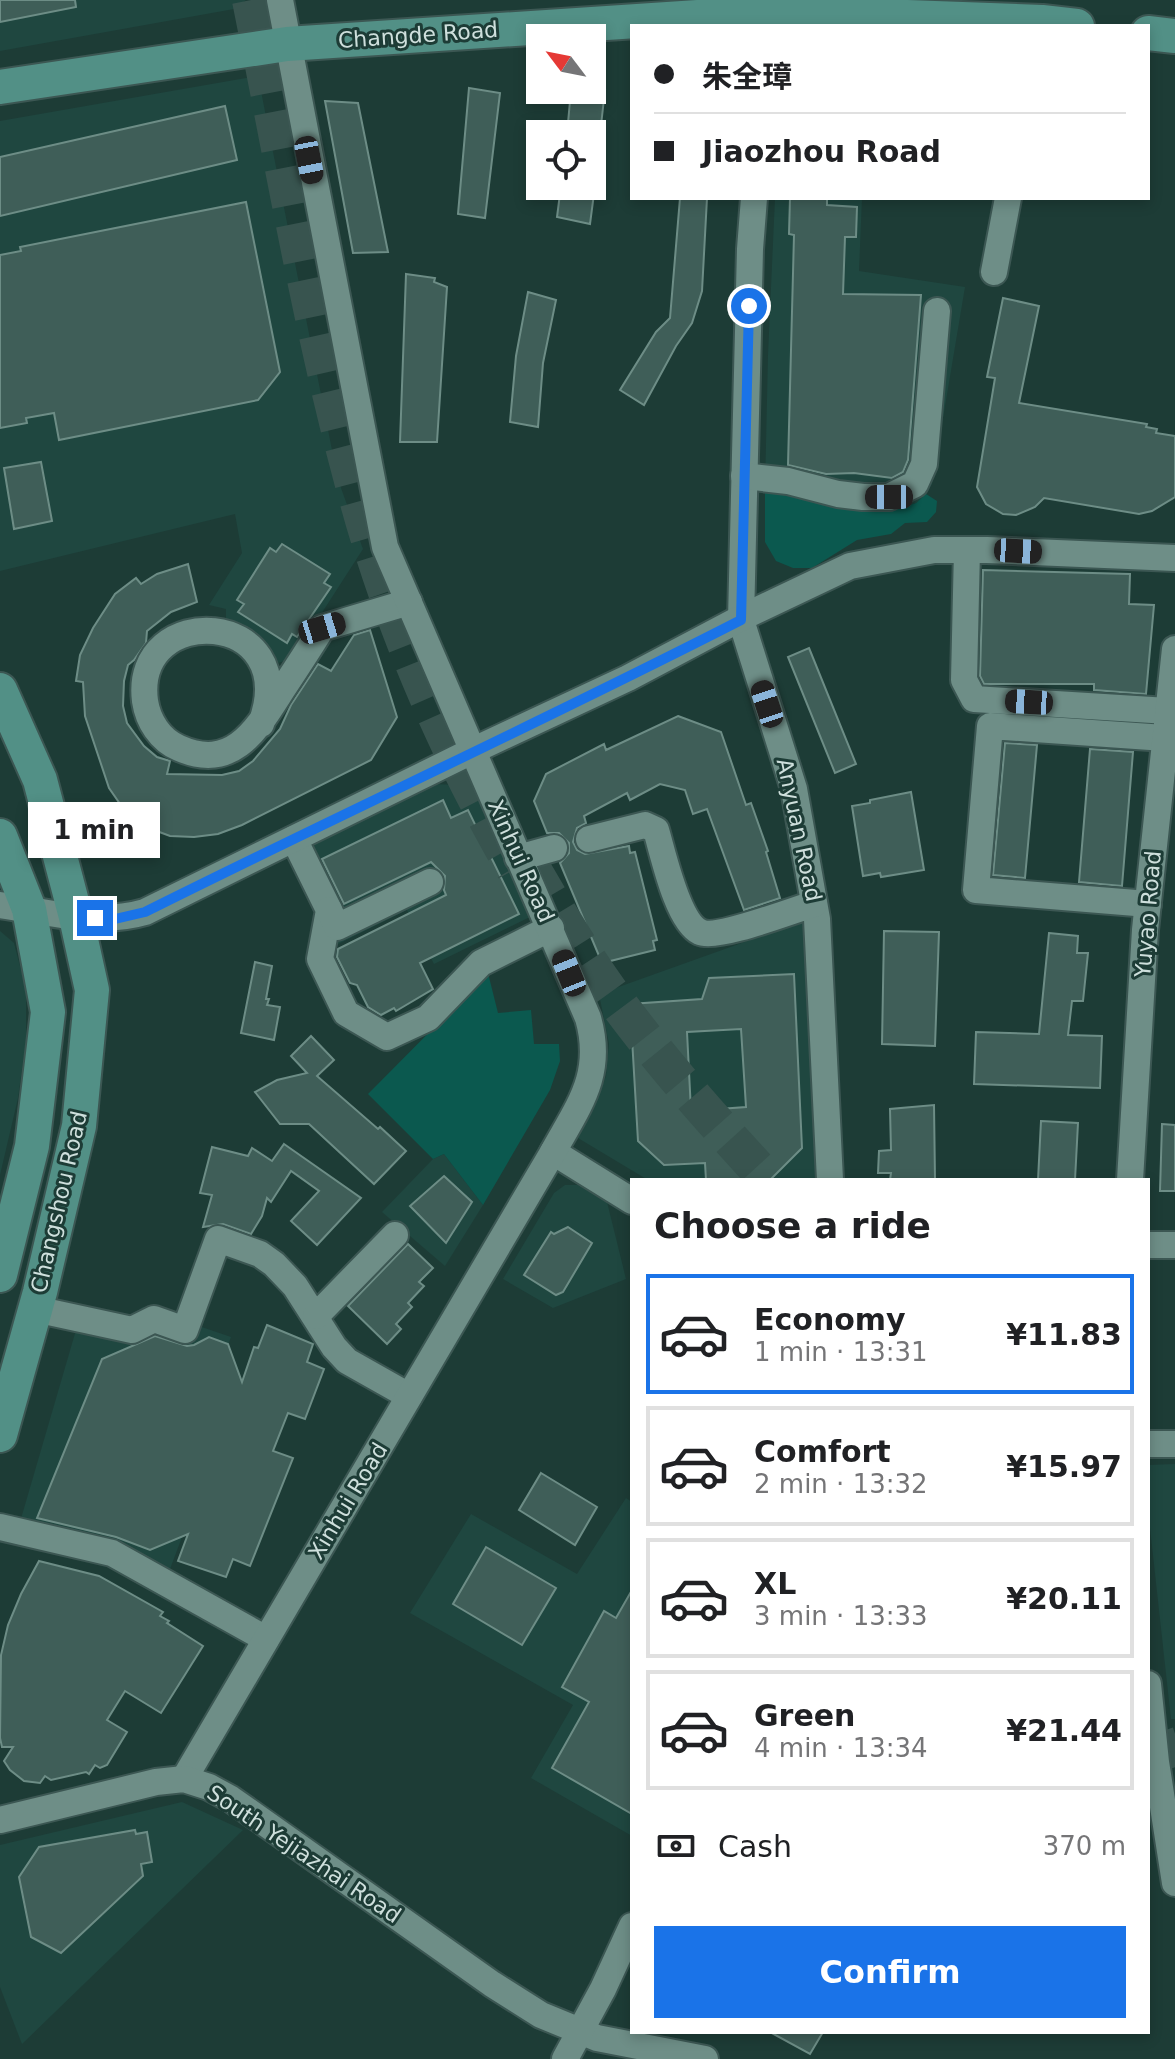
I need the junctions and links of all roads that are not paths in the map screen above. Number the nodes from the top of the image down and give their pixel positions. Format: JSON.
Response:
{"nodes":[{"id":1,"x":280,"y":0,"type":"edge"},
{"id":2,"x":773,"y":13,"type":"edge"},
{"id":3,"x":1043,"y":16,"type":"edge"},
{"id":4,"x":1070,"y":24,"type":"edge"},
{"id":5,"x":1150,"y":33,"type":"edge"},
{"id":6,"x":1175,"y":36,"type":"edge"},
{"id":7,"x":287,"y":44,"type":"junction"},
{"id":8,"x":0,"y":87,"type":"edge"},
{"id":9,"x":754,"y":200,"type":"edge"},
{"id":10,"x":1008,"y":200,"type":"edge"},
{"id":11,"x":994,"y":272,"type":"dead end"},
{"id":12,"x":937,"y":311,"type":"dead end"},
{"id":13,"x":744,"y":476,"type":"junction"},
{"id":14,"x":967,"y":550,"type":"junction"},
{"id":15,"x":1175,"y":558,"type":"edge"},
{"id":16,"x":409,"y":602,"type":"junction"},
{"id":17,"x":741,"y":620,"type":"junction"},
{"id":18,"x":1175,"y":649,"type":"edge"},
{"id":19,"x":279,"y":682,"type":"junction"},
{"id":20,"x":0,"y":690,"type":"edge"},
{"id":21,"x":1168,"y":711,"type":"junction"},
{"id":22,"x":1165,"y":738,"type":"junction"},
{"id":23,"x":472,"y":751,"type":"junction"},
{"id":24,"x":0,"y":836,"type":"edge"},
{"id":25,"x":294,"y":839,"type":"junction"},
{"id":26,"x":589,"y":839,"type":"dead end"},
{"id":27,"x":554,"y":848,"type":"dead end"},
{"id":28,"x":518,"y":858,"type":"junction"},
{"id":29,"x":430,"y":882,"type":"dead end"},
{"id":30,"x":814,"y":904,"type":"junction"},
{"id":31,"x":1148,"y":904,"type":"junction"},
{"id":32,"x":14,"y":907,"type":"edge"},
{"id":33,"x":329,"y":910,"type":"junction"},
{"id":34,"x":76,"y":917,"type":"junction"},
{"id":35,"x":551,"y":928,"type":"junction"},
{"id":36,"x":553,"y":1152,"type":"junction"},
{"id":37,"x":830,"y":1178,"type":"edge"},
{"id":38,"x":1130,"y":1178,"type":"edge"},
{"id":39,"x":12,"y":1179,"type":"edge"},
{"id":40,"x":630,"y":1200,"type":"edge"},
{"id":41,"x":395,"y":1235,"type":"dead end"},
{"id":42,"x":1150,"y":1245,"type":"edge"},
{"id":43,"x":1175,"y":1245,"type":"edge"},
{"id":44,"x":0,"y":1275,"type":"edge"},
{"id":45,"x":35,"y":1309,"type":"junction"},
{"id":46,"x":316,"y":1316,"type":"junction"},
{"id":47,"x":409,"y":1396,"type":"junction"},
{"id":48,"x":0,"y":1435,"type":"edge"},
{"id":49,"x":1150,"y":1444,"type":"edge"},
{"id":50,"x":1175,"y":1444,"type":"edge"},
{"id":51,"x":0,"y":1527,"type":"edge"},
{"id":52,"x":266,"y":1639,"type":"junction"},
{"id":53,"x":1150,"y":1703,"type":"edge"},
{"id":54,"x":184,"y":1779,"type":"junction"},
{"id":55,"x":0,"y":1820,"type":"edge"},
{"id":56,"x":1175,"y":1883,"type":"edge"},
{"id":57,"x":630,"y":1930,"type":"edge"},
{"id":58,"x":581,"y":2033,"type":"junction"},
{"id":59,"x":565,"y":2059,"type":"edge"},
{"id":60,"x":705,"y":2059,"type":"edge"}],
"edges":[{"from":1,"to":7,"type":"street","name":"Xinhui Road"},
{"from":2,"to":3,"type":"main road","name":"Changde Road"},
{"from":2,"to":7,"type":"main road","name":"Changde Road"},
{"from":3,"to":4,"type":"main road","name":"Changde Road"},
{"from":5,"to":6,"type":"main road"},
{"from":7,"to":8,"type":"main road","name":"Changde Road"},
{"from":7,"to":16,"type":"street","name":"Xinhui Road"},
{"from":9,"to":13,"type":"street","name":"Anyuan Road"},
{"from":10,"to":11,"type":"street"},
{"from":12,"to":13,"type":"street"},
{"from":13,"to":17,"type":"street","name":"Anyuan Road"},
{"from":14,"to":15,"type":"street"},
{"from":14,"to":17,"type":"street"},
{"from":14,"to":21,"type":"street"},
{"from":16,"to":19,"type":"street"},
{"from":16,"to":23,"type":"street","name":"Xinhui Road"},
{"from":17,"to":23,"type":"street"},
{"from":17,"to":30,"type":"street","name":"Anyuan Road"},
{"from":18,"to":21,"type":"street","name":"Yuyao Road"},
{"from":19,"to":19,"type":"street"},
{"from":20,"to":34,"type":"main road","name":"Changshou Road"},
{"from":21,"to":22,"type":"street","name":"Yuyao Road"},
{"from":22,"to":31,"type":"street","name":"Yuyao Road"},
{"from":22,"to":31,"type":"street"},
{"from":23,"to":25,"type":"street"},
{"from":23,"to":28,"type":"street","name":"Xinhui Road"},
{"from":24,"to":32,"type":"main road","name":"Changshou Road"},
{"from":25,"to":33,"type":"street"},
{"from":25,"to":34,"type":"street"},
{"from":26,"to":30,"type":"street"},
{"from":27,"to":28,"type":"street"},
{"from":28,"to":35,"type":"street","name":"Xinhui Road"},
{"from":29,"to":33,"type":"street"},
{"from":30,"to":37,"type":"street","name":"Anyuan Road"},
{"from":31,"to":38,"type":"street","name":"Yuyao Road"},
{"from":32,"to":34,"type":"street"},
{"from":32,"to":39,"type":"main road","name":"Changshou Road"},
{"from":33,"to":35,"type":"street"},
{"from":34,"to":45,"type":"main road","name":"Changshou Road"},
{"from":35,"to":36,"type":"street","name":"Xinhui Road"},
{"from":36,"to":40,"type":"street"},
{"from":36,"to":47,"type":"street","name":"Xinhui Road"},
{"from":39,"to":44,"type":"main road","name":"Changshou Road"},
{"from":41,"to":46,"type":"street"},
{"from":42,"to":43,"type":"street"},
{"from":45,"to":46,"type":"street"},
{"from":45,"to":48,"type":"main road","name":"Changshou Road"},
{"from":46,"to":47,"type":"street"},
{"from":47,"to":52,"type":"street","name":"Xinhui Road"},
{"from":49,"to":50,"type":"street"},
{"from":51,"to":52,"type":"street"},
{"from":52,"to":54,"type":"street","name":"Xinhui Road"},
{"from":53,"to":56,"type":"street"},
{"from":54,"to":55,"type":"street","name":"South Yejiazhai Road"},
{"from":54,"to":58,"type":"street","name":"South Yejiazhai Road"},
{"from":57,"to":58,"type":"street"},
{"from":58,"to":59,"type":"street"},
{"from":58,"to":60,"type":"street","name":"South Yejiazhai Road"}]}
